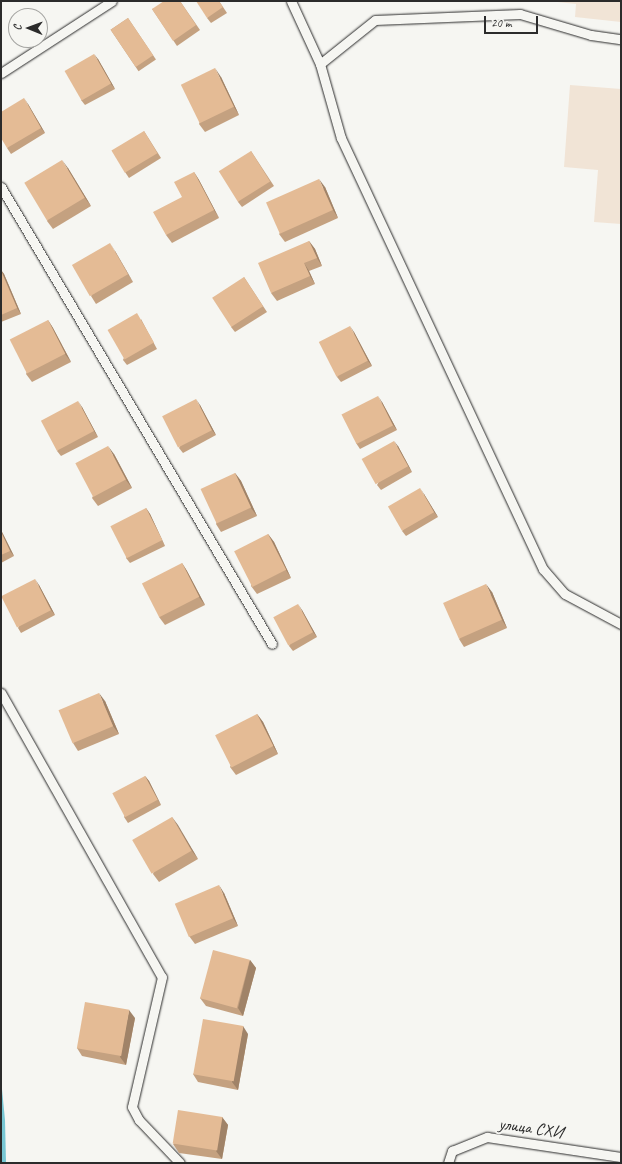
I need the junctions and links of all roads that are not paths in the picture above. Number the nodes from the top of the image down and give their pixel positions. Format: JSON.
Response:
{"nodes":[{"id":1,"x":112,"y":1,"type":"edge"},
{"id":2,"x":291,"y":1,"type":"edge"},
{"id":3,"x":621,"y":39,"type":"edge"},
{"id":4,"x":320,"y":64,"type":"junction"},
{"id":5,"x":1,"y":72,"type":"edge"},
{"id":6,"x":1,"y":187,"type":"edge"},
{"id":7,"x":621,"y":624,"type":"edge"},
{"id":8,"x":272,"y":644,"type":"dead end"},
{"id":9,"x":1,"y":693,"type":"edge"},
{"id":10,"x":621,"y":1157,"type":"edge"},
{"id":11,"x":180,"y":1163,"type":"edge"},
{"id":12,"x":448,"y":1163,"type":"edge"}],
"edges":[{"from":1,"to":5,"type":"lane"},
{"from":2,"to":4,"type":"lane"},
{"from":3,"to":4,"type":"lane"},
{"from":4,"to":7,"type":"lane"},
{"from":6,"to":8,"type":"lane"},
{"from":9,"to":11,"type":"lane"},
{"from":10,"to":12,"type":"lane","name":"улица СХИ"}]}
